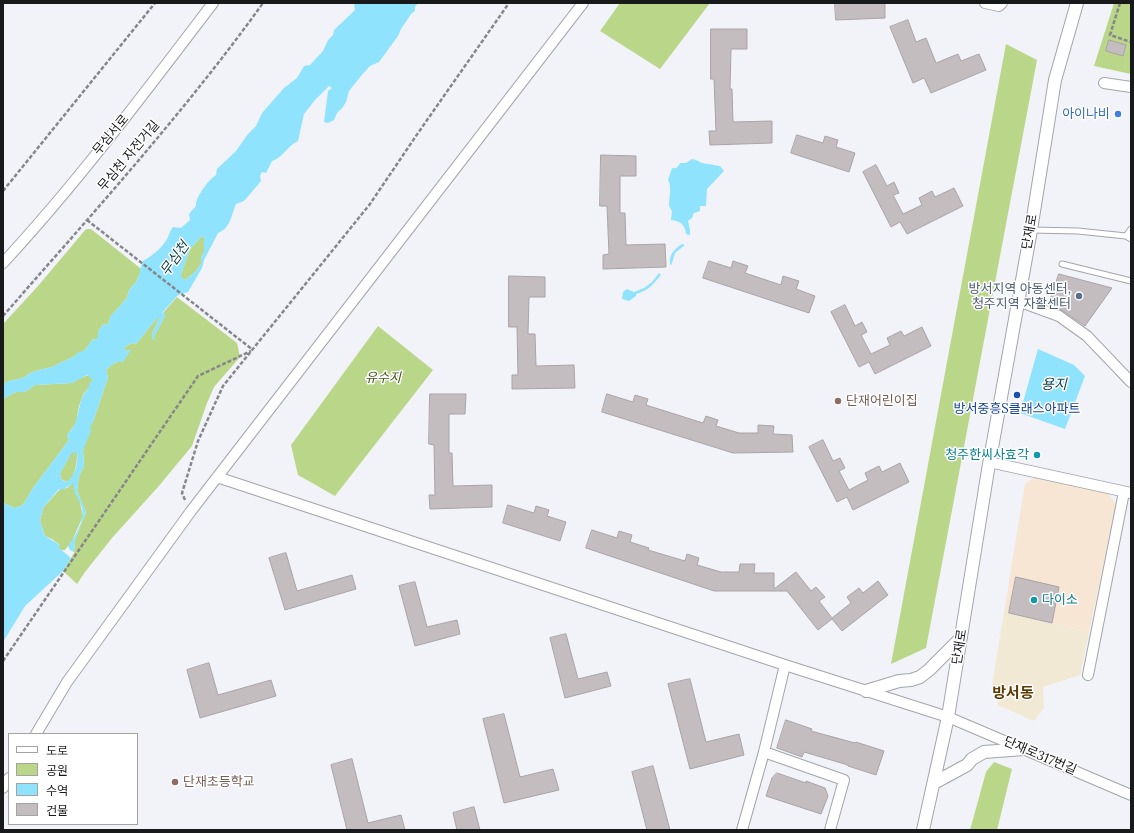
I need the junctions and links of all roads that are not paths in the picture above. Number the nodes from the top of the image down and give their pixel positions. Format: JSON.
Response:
{"nodes":[{"id":1,"x":213,"y":3,"type":"edge"},
{"id":2,"x":583,"y":3,"type":"edge"},
{"id":3,"x":985,"y":3,"type":"edge"},
{"id":4,"x":1002,"y":3,"type":"edge"},
{"id":5,"x":1077,"y":3,"type":"edge"},
{"id":6,"x":1104,"y":82,"type":"dead end"},
{"id":7,"x":1131,"y":87,"type":"edge"},
{"id":8,"x":1131,"y":229,"type":"edge"},
{"id":9,"x":1031,"y":230,"type":"junction"},
{"id":10,"x":1129,"y":238,"type":"edge"},
{"id":11,"x":3,"y":263,"type":"edge"},
{"id":12,"x":1062,"y":264,"type":"dead end"},
{"id":13,"x":1131,"y":281,"type":"edge"},
{"id":14,"x":1018,"y":301,"type":"junction"},
{"id":15,"x":1131,"y":382,"type":"edge"},
{"id":16,"x":989,"y":462,"type":"junction"},
{"id":17,"x":217,"y":477,"type":"junction"},
{"id":18,"x":1128,"y":492,"type":"edge"},
{"id":19,"x":961,"y":638,"type":"junction"},
{"id":20,"x":785,"y":665,"type":"junction"},
{"id":21,"x":1088,"y":674,"type":"dead end"},
{"id":22,"x":866,"y":691,"type":"junction"},
{"id":23,"x":948,"y":718,"type":"junction"},
{"id":24,"x":37,"y":733,"type":"edge"},
{"id":25,"x":1024,"y":749,"type":"junction"},
{"id":26,"x":764,"y":752,"type":"junction"},
{"id":27,"x":934,"y":783,"type":"junction"},
{"id":28,"x":1131,"y":795,"type":"edge"},
{"id":29,"x":742,"y":830,"type":"edge"},
{"id":30,"x":830,"y":830,"type":"edge"},
{"id":31,"x":924,"y":830,"type":"edge"}],
"edges":[{"from":1,"to":11,"type":"street","name":"무심서로"},
{"from":2,"to":17,"type":"street"},
{"from":3,"to":4,"type":"street"},
{"from":5,"to":9,"type":"street","name":"단재로"},
{"from":6,"to":7,"type":"street"},
{"from":8,"to":10,"type":"lane"},
{"from":9,"to":10,"type":"lane"},
{"from":9,"to":14,"type":"street","name":"단재로"},
{"from":12,"to":13,"type":"lane"},
{"from":14,"to":15,"type":"street"},
{"from":14,"to":16,"type":"street","name":"단재로"},
{"from":16,"to":18,"type":"street"},
{"from":16,"to":19,"type":"street","name":"단재로"},
{"from":17,"to":20,"type":"street","name":"단재로317번길"},
{"from":17,"to":24,"type":"street"},
{"from":18,"to":21,"type":"street"},
{"from":19,"to":22,"type":"street"},
{"from":19,"to":23,"type":"street","name":"단재로"},
{"from":20,"to":22,"type":"street","name":"단재로317번길"},
{"from":20,"to":26,"type":"street"},
{"from":22,"to":23,"type":"street","name":"단재로317번길"},
{"from":23,"to":25,"type":"street","name":"단재로317번길"},
{"from":23,"to":27,"type":"street","name":"단재로"},
{"from":25,"to":27,"type":"street"},
{"from":25,"to":28,"type":"street","name":"단재로317번길"},
{"from":26,"to":29,"type":"street"},
{"from":26,"to":30,"type":"street"},
{"from":27,"to":31,"type":"street","name":"단재로"}]}
